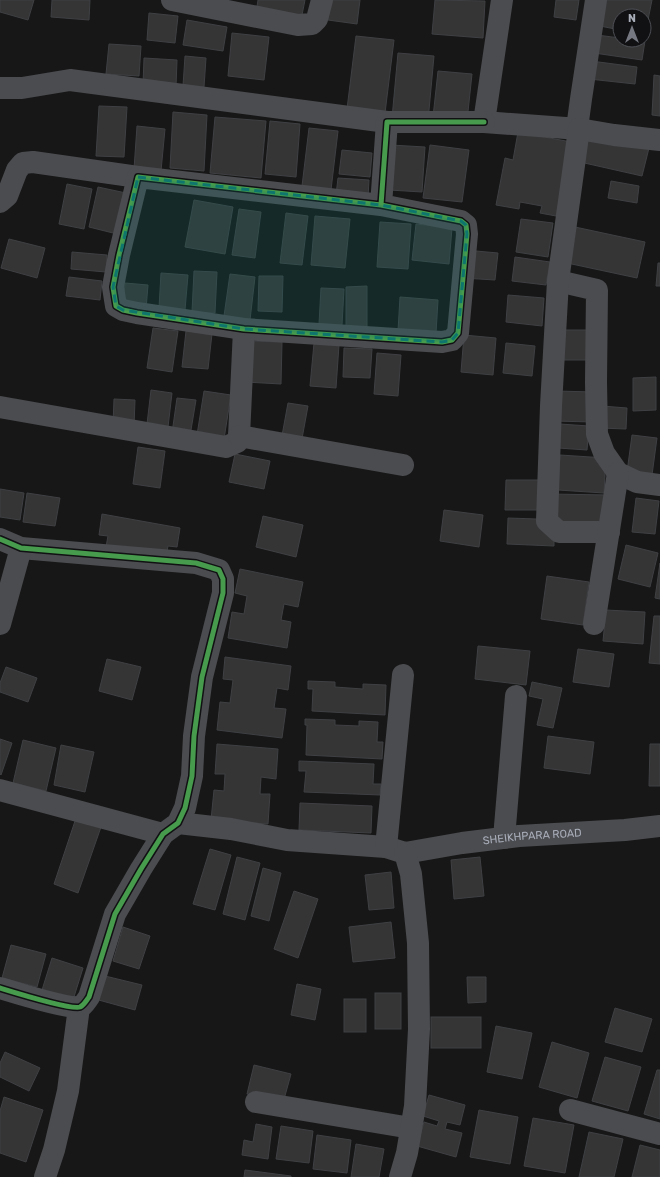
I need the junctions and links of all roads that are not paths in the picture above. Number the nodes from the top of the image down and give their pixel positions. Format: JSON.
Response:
{"nodes":[{"id":1,"x":172,"y":0,"type":"edge"},
{"id":2,"x":322,"y":0,"type":"edge"},
{"id":3,"x":502,"y":0,"type":"edge"},
{"id":4,"x":596,"y":0,"type":"edge"},
{"id":5,"x":0,"y":88,"type":"edge"},
{"id":6,"x":387,"y":122,"type":"junction"},
{"id":7,"x":484,"y":122,"type":"junction"},
{"id":8,"x":579,"y":129,"type":"junction"},
{"id":9,"x":660,"y":140,"type":"edge"},
{"id":10,"x":138,"y":177,"type":"junction"},
{"id":11,"x":0,"y":202,"type":"edge"},
{"id":12,"x":381,"y":205,"type":"junction"},
{"id":13,"x":558,"y":281,"type":"junction"},
{"id":14,"x":244,"y":329,"type":"junction"},
{"id":15,"x":0,"y":407,"type":"edge"},
{"id":16,"x":239,"y":436,"type":"junction"},
{"id":17,"x":404,"y":465,"type":"dead end"},
{"id":18,"x":618,"y":474,"type":"junction"},
{"id":19,"x":660,"y":486,"type":"edge"},
{"id":20,"x":609,"y":532,"type":"junction"},
{"id":21,"x":0,"y":539,"type":"edge"},
{"id":22,"x":20,"y":548,"type":"junction"},
{"id":23,"x":0,"y":624,"type":"edge"},
{"id":24,"x":594,"y":624,"type":"dead end"},
{"id":25,"x":403,"y":675,"type":"dead end"},
{"id":26,"x":516,"y":696,"type":"dead end"},
{"id":27,"x":0,"y":790,"type":"edge"},
{"id":28,"x":660,"y":826,"type":"edge"},
{"id":29,"x":170,"y":828,"type":"junction"},
{"id":30,"x":504,"y":838,"type":"junction"},
{"id":31,"x":395,"y":850,"type":"junction"},
{"id":32,"x":0,"y":988,"type":"edge"},
{"id":33,"x":79,"y":1007,"type":"junction"},
{"id":34,"x":256,"y":1102,"type":"dead end"},
{"id":35,"x":570,"y":1110,"type":"dead end"},
{"id":36,"x":411,"y":1128,"type":"junction"},
{"id":37,"x":660,"y":1134,"type":"edge"},
{"id":38,"x":45,"y":1177,"type":"edge"},
{"id":39,"x":400,"y":1177,"type":"edge"}],
"edges":[{"from":1,"to":2,"type":"street"},
{"from":3,"to":7,"type":"street"},
{"from":4,"to":8,"type":"street"},
{"from":5,"to":6,"type":"street"},
{"from":6,"to":7,"type":"street"},
{"from":6,"to":12,"type":"street"},
{"from":7,"to":8,"type":"street"},
{"from":8,"to":9,"type":"street"},
{"from":8,"to":13,"type":"street"},
{"from":10,"to":11,"type":"street"},
{"from":10,"to":12,"type":"street"},
{"from":10,"to":14,"type":"street"},
{"from":12,"to":14,"type":"street"},
{"from":13,"to":18,"type":"street"},
{"from":13,"to":20,"type":"street"},
{"from":14,"to":16,"type":"street"},
{"from":15,"to":16,"type":"street"},
{"from":16,"to":17,"type":"street"},
{"from":18,"to":19,"type":"street"},
{"from":18,"to":20,"type":"street"},
{"from":20,"to":24,"type":"street"},
{"from":21,"to":22,"type":"street"},
{"from":22,"to":23,"type":"street"},
{"from":22,"to":29,"type":"street"},
{"from":25,"to":31,"type":"street"},
{"from":26,"to":30,"type":"street"},
{"from":27,"to":29,"type":"street","name":"SHEIKHPARA ROAD"},
{"from":28,"to":30,"type":"street","name":"SHEIKHPARA ROAD"},
{"from":29,"to":31,"type":"street","name":"SHEIKHPARA ROAD"},
{"from":29,"to":33,"type":"street"},
{"from":30,"to":31,"type":"street","name":"SHEIKHPARA ROAD"},
{"from":31,"to":36,"type":"street"},
{"from":32,"to":33,"type":"street"},
{"from":33,"to":38,"type":"street"},
{"from":34,"to":36,"type":"street"},
{"from":35,"to":37,"type":"street"},
{"from":36,"to":39,"type":"street"}]}
